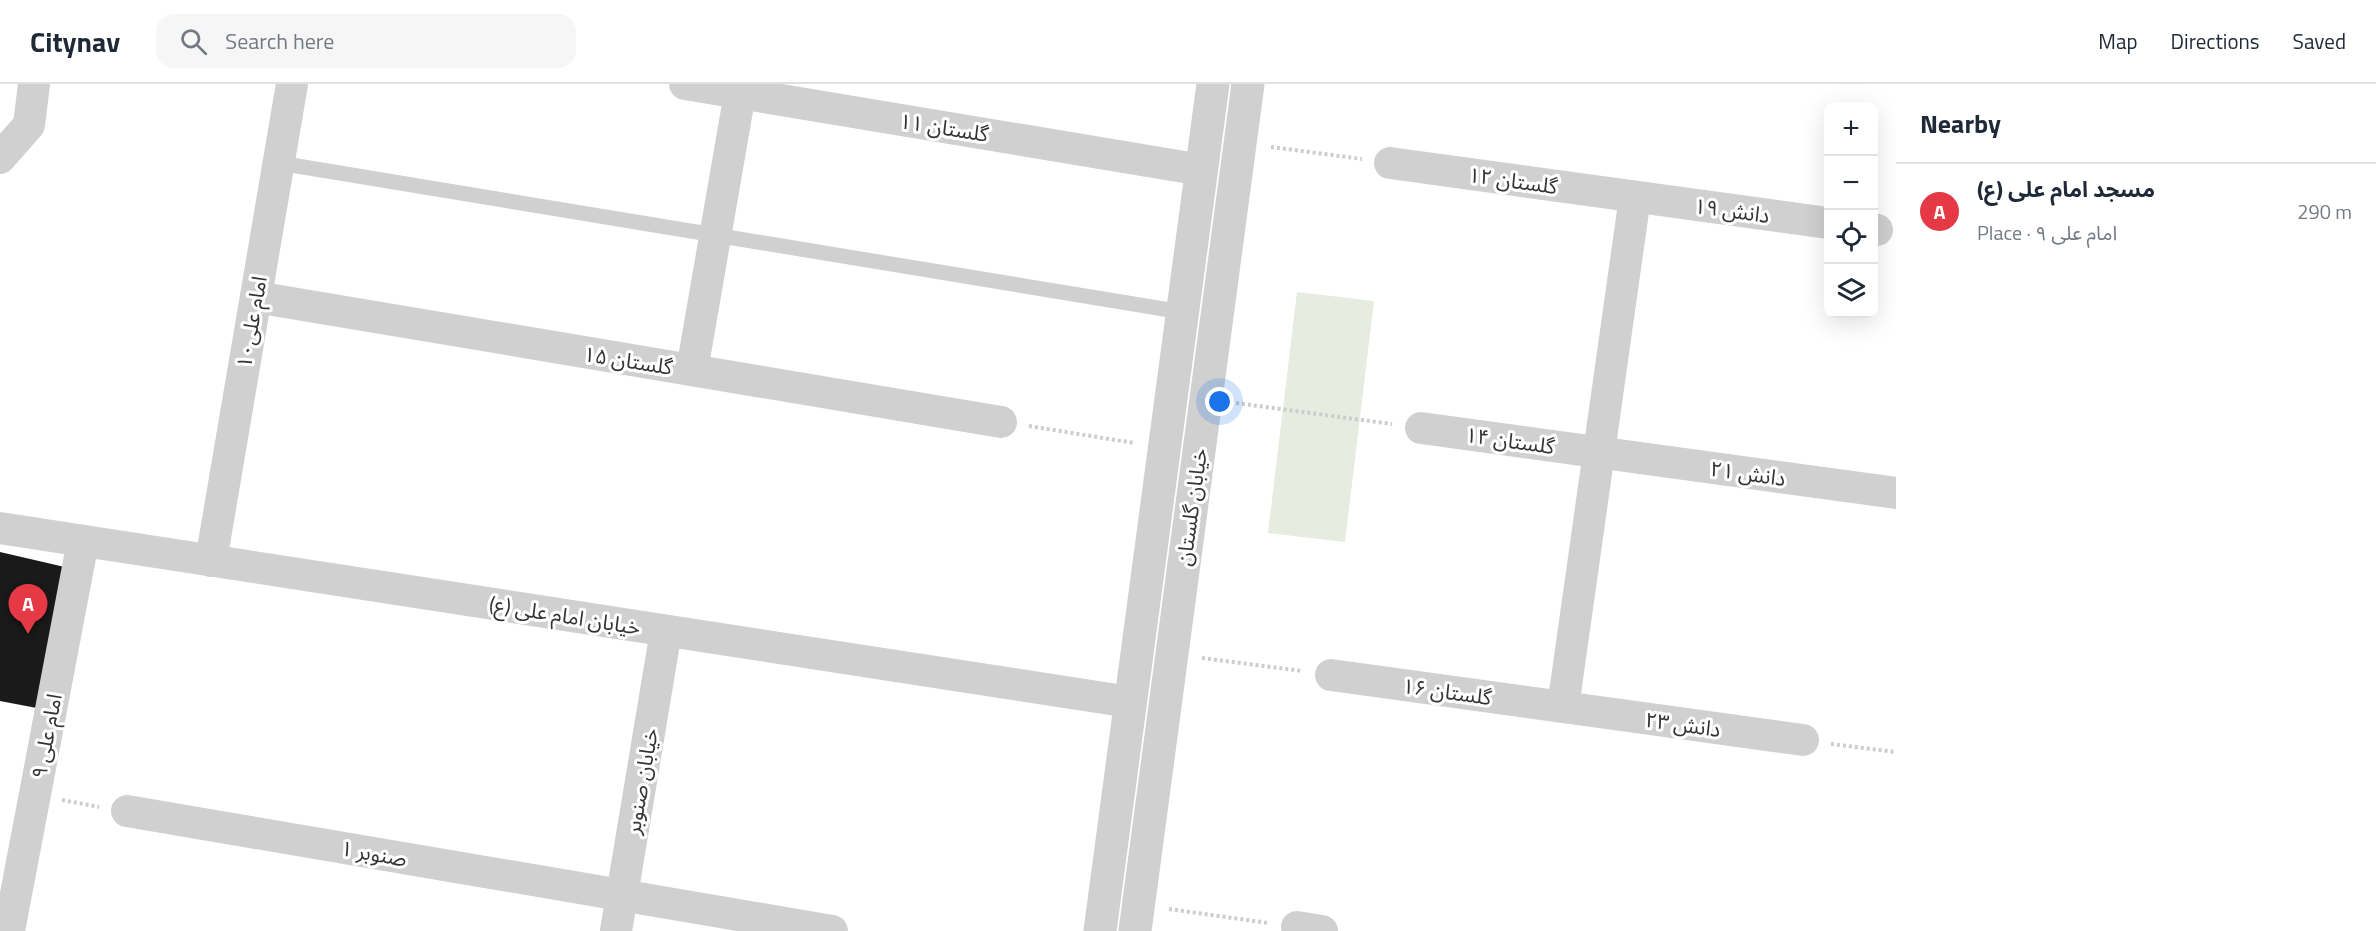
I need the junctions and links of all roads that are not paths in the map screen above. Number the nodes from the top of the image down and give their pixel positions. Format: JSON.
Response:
{"nodes":[{"id":1,"x":34,"y":84,"type":"edge"},
{"id":2,"x":292,"y":84,"type":"edge"},
{"id":3,"x":685,"y":84,"type":"edge"},
{"id":4,"x":1213,"y":84,"type":"edge"},
{"id":5,"x":1248,"y":84,"type":"edge"},
{"id":6,"x":740,"y":93,"type":"junction"},
{"id":7,"x":0,"y":158,"type":"edge"},
{"id":8,"x":279,"y":163,"type":"junction"},
{"id":9,"x":1390,"y":163,"type":"road end"},
{"id":10,"x":1202,"y":170,"type":"junction"},
{"id":11,"x":1635,"y":197,"type":"junction"},
{"id":12,"x":1824,"y":222,"type":"edge"},
{"id":13,"x":715,"y":236,"type":"junction"},
{"id":14,"x":256,"y":297,"type":"junction"},
{"id":15,"x":1182,"y":312,"type":"junction"},
{"id":16,"x":692,"y":370,"type":"junction"},
{"id":17,"x":1001,"y":422,"type":"road end"},
{"id":18,"x":1421,"y":428,"type":"road end"},
{"id":19,"x":1599,"y":453,"type":"junction"},
{"id":20,"x":1896,"y":493,"type":"edge"},
{"id":21,"x":0,"y":528,"type":"edge"},
{"id":22,"x":83,"y":541,"type":"junction"},
{"id":23,"x":211,"y":561,"type":"junction"},
{"id":24,"x":666,"y":631,"type":"junction"},
{"id":25,"x":1331,"y":675,"type":"road end"},
{"id":26,"x":1130,"y":702,"type":"junction"},
{"id":27,"x":1563,"y":707,"type":"junction"},
{"id":28,"x":1803,"y":740,"type":"road end"},
{"id":29,"x":127,"y":811,"type":"road end"},
{"id":30,"x":622,"y":896,"type":"junction"},
{"id":31,"x":1136,"y":918,"type":"edge"},
{"id":32,"x":9,"y":931,"type":"edge"},
{"id":33,"x":616,"y":931,"type":"edge"},
{"id":34,"x":832,"y":931,"type":"edge"},
{"id":35,"x":1100,"y":931,"type":"edge"}],
"edges":[{"from":1,"to":7,"type":"street"},
{"from":2,"to":8,"type":"street","name":"امام علی۱۰"},
{"from":3,"to":6,"type":"street","name":"گلستان ۱۱"},
{"from":4,"to":10,"type":"street","name":"خیابان گلستان"},
{"from":5,"to":31,"type":"street","name":"خیابان گلستان"},
{"from":6,"to":10,"type":"street","name":"گلستان ۱۱"},
{"from":6,"to":13,"type":"street"},
{"from":8,"to":13,"type":"lane"},
{"from":8,"to":14,"type":"street","name":"امام علی۱۰"},
{"from":9,"to":11,"type":"street","name":"گلستان ۱۲"},
{"from":10,"to":15,"type":"street","name":"خیابان گلستان"},
{"from":11,"to":12,"type":"street","name":"دانش ۱۹"},
{"from":11,"to":19,"type":"street"},
{"from":13,"to":15,"type":"lane"},
{"from":13,"to":16,"type":"street"},
{"from":14,"to":16,"type":"street","name":"گلستان ۱۵"},
{"from":14,"to":23,"type":"street","name":"امام علی۱۰"},
{"from":15,"to":26,"type":"street","name":"خیابان گلستان"},
{"from":16,"to":17,"type":"street","name":"گلستان ۱۵"},
{"from":18,"to":19,"type":"street","name":"گلستان ۱۴"},
{"from":19,"to":20,"type":"street","name":"دانش ۲۱"},
{"from":19,"to":27,"type":"street"},
{"from":21,"to":22,"type":"street","name":"خیابان امام علی (ع)"},
{"from":22,"to":23,"type":"street","name":"خیابان امام علی (ع)"},
{"from":22,"to":32,"type":"street","name":"امام علی ۹"},
{"from":23,"to":24,"type":"street","name":"خیابان امام علی (ع)"},
{"from":24,"to":26,"type":"street","name":"خیابان امام علی (ع)"},
{"from":24,"to":30,"type":"street","name":"خیابان صنوبر"},
{"from":25,"to":27,"type":"street","name":"گلستان ۱۶"},
{"from":26,"to":35,"type":"street","name":"خیابان گلستان"},
{"from":27,"to":28,"type":"street","name":"دانش ۲۳"},
{"from":29,"to":30,"type":"street","name":"صنوبر ۱"},
{"from":30,"to":33,"type":"street","name":"خیابان صنوبر"},
{"from":30,"to":34,"type":"street","name":"صنوبر ۱"}]}
